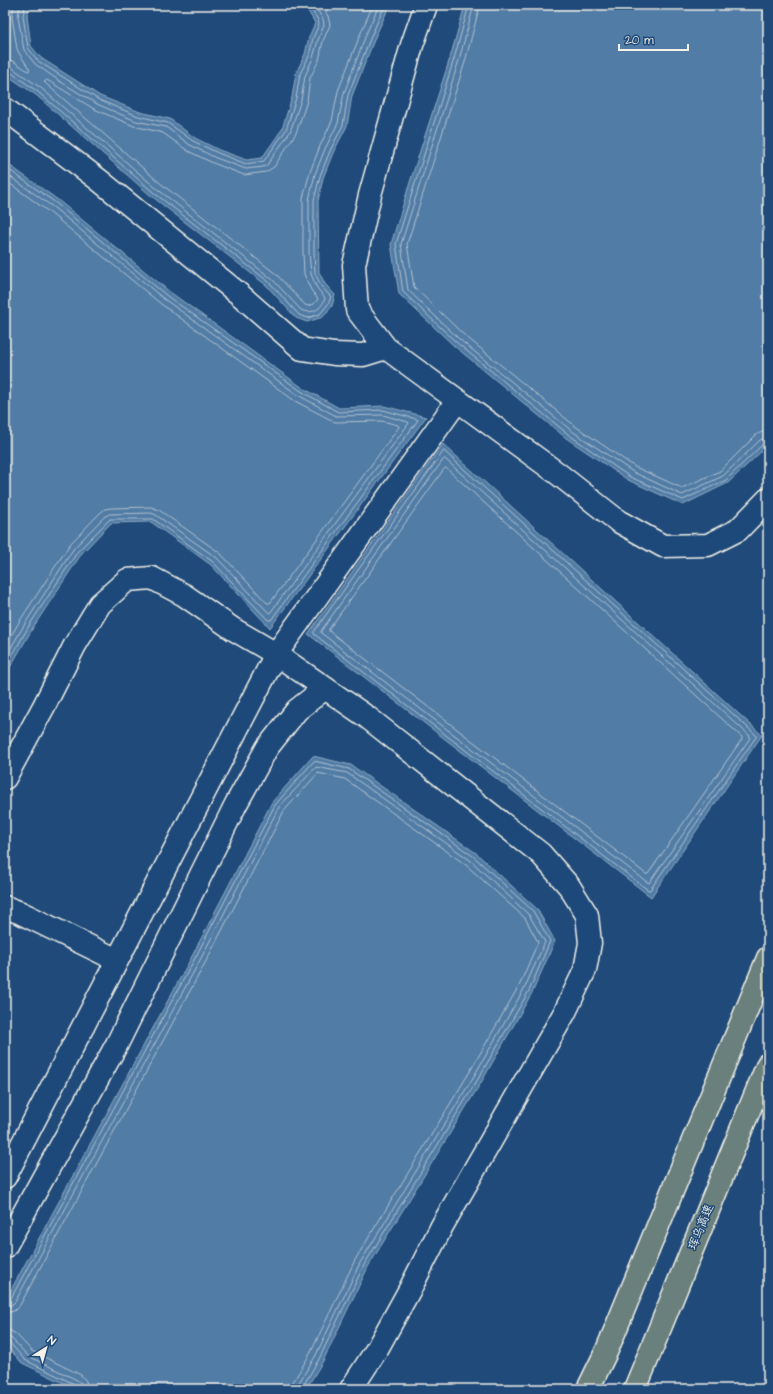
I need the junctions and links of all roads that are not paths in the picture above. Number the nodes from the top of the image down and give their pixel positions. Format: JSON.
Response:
{"nodes":[{"id":1,"x":426,"y":5,"type":"edge"},
{"id":2,"x":5,"y":109,"type":"edge"},
{"id":3,"x":386,"y":348,"type":"junction"},
{"id":4,"x":458,"y":401,"type":"junction"},
{"id":5,"x":768,"y":499,"type":"edge"},
{"id":6,"x":276,"y":654,"type":"junction"},
{"id":7,"x":325,"y":688,"type":"junction"},
{"id":8,"x":5,"y":778,"type":"edge"},
{"id":9,"x":5,"y":907,"type":"edge"},
{"id":10,"x":768,"y":958,"type":"edge"},
{"id":11,"x":117,"y":960,"type":"junction"},
{"id":12,"x":768,"y":1064,"type":"edge"},
{"id":13,"x":5,"y":1177,"type":"edge"},
{"id":14,"x":5,"y":1247,"type":"edge"},
{"id":15,"x":351,"y":1389,"type":"edge"},
{"id":16,"x":588,"y":1389,"type":"edge"},
{"id":17,"x":635,"y":1389,"type":"edge"}],
"edges":[{"from":1,"to":3,"type":"street"},
{"from":2,"to":3,"type":"street"},
{"from":3,"to":4,"type":"street"},
{"from":4,"to":5,"type":"street"},
{"from":4,"to":6,"type":"street"},
{"from":6,"to":7,"type":"street"},
{"from":6,"to":8,"type":"street"},
{"from":6,"to":11,"type":"street"},
{"from":7,"to":14,"type":"street"},
{"from":7,"to":15,"type":"street"},
{"from":9,"to":11,"type":"street"},
{"from":10,"to":16,"type":"highway"},
{"from":11,"to":13,"type":"street"},
{"from":12,"to":17,"type":"highway","name":"珲乌高速"}]}
